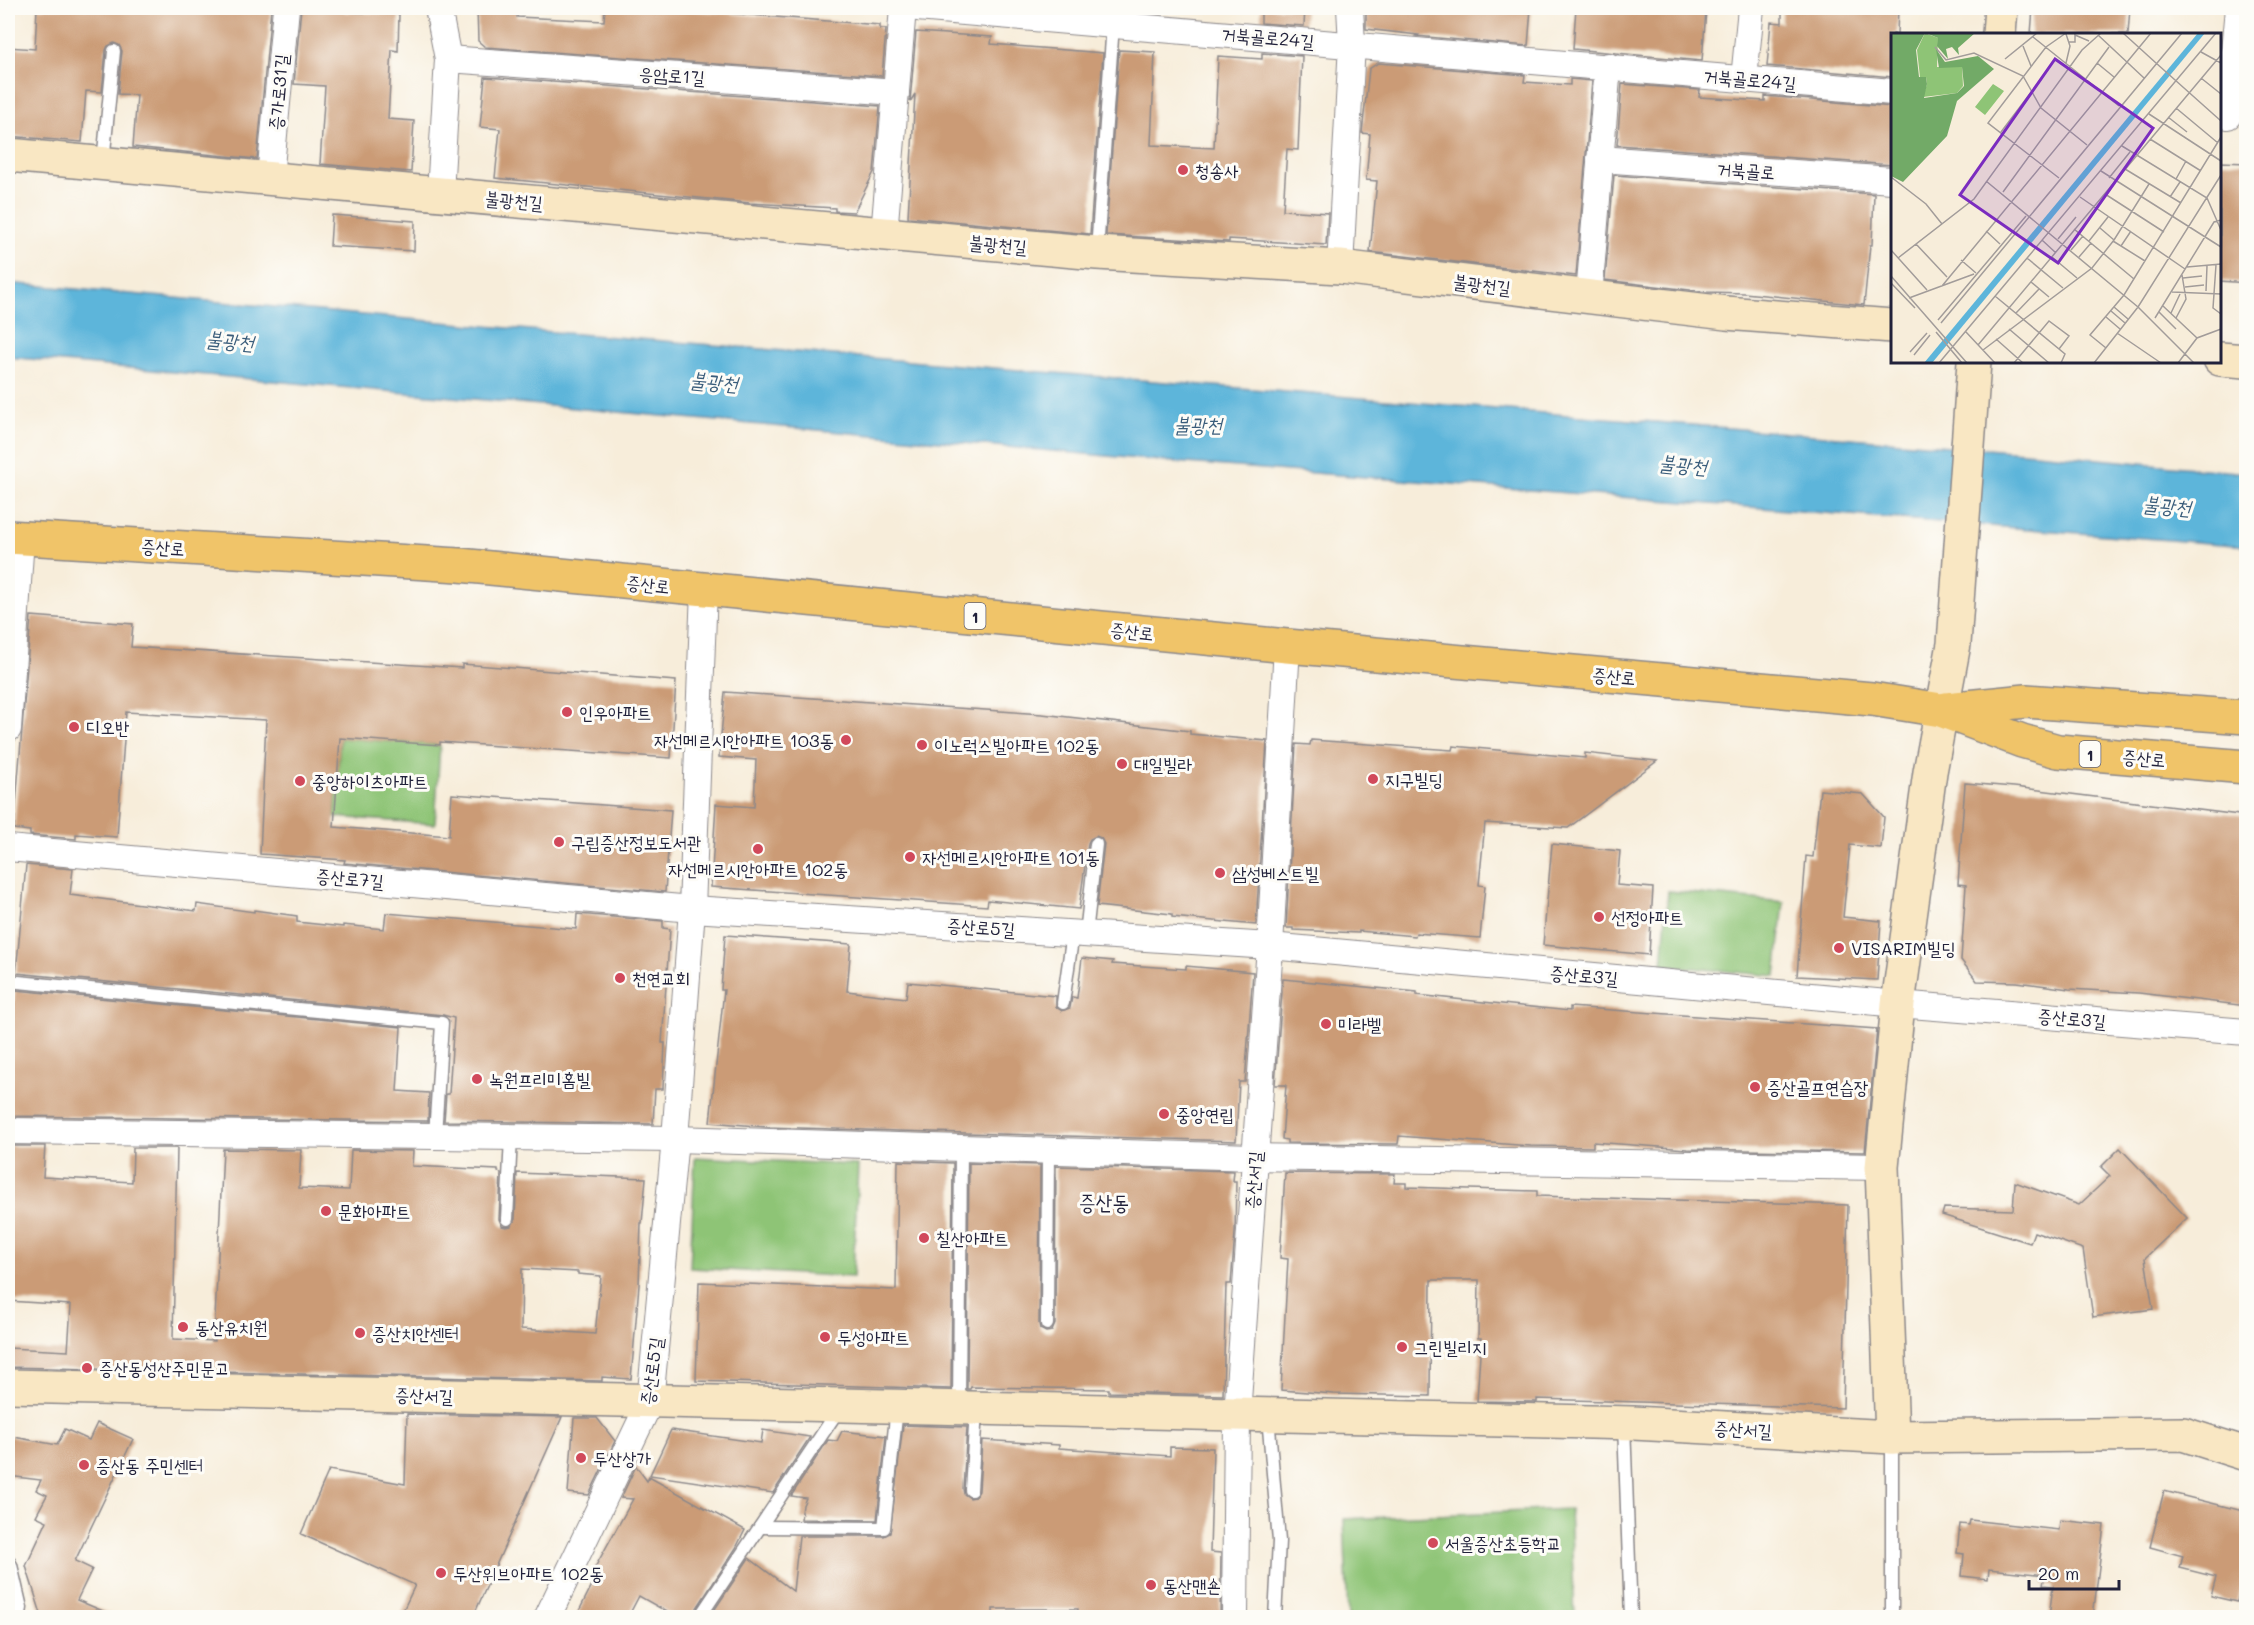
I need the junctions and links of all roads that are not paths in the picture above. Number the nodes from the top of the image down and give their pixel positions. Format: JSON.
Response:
{"nodes":[{"id":1,"x":286,"y":8,"type":"edge"},
{"id":2,"x":438,"y":8,"type":"edge"},
{"id":3,"x":903,"y":8,"type":"edge"},
{"id":4,"x":917,"y":8,"type":"edge"},
{"id":5,"x":1350,"y":8,"type":"edge"},
{"id":6,"x":1751,"y":8,"type":"edge"},
{"id":7,"x":2001,"y":8,"type":"edge"},
{"id":8,"x":2238,"y":8,"type":"edge"},
{"id":9,"x":1116,"y":16,"type":"edge"},
{"id":10,"x":1999,"y":33,"type":"edge"},
{"id":11,"x":1352,"y":44,"type":"junction"},
{"id":12,"x":114,"y":51,"type":"dead end"},
{"id":13,"x":448,"y":59,"type":"junction"},
{"id":14,"x":1608,"y":66,"type":"junction"},
{"id":15,"x":1744,"y":78,"type":"junction"},
{"id":16,"x":896,"y":92,"type":"junction"},
{"id":17,"x":1891,"y":92,"type":"edge"},
{"id":18,"x":2231,"y":116,"type":"edge"},
{"id":19,"x":8,"y":155,"type":"edge"},
{"id":20,"x":1600,"y":159,"type":"junction"},
{"id":21,"x":103,"y":163,"type":"junction"},
{"id":22,"x":270,"y":177,"type":"junction"},
{"id":23,"x":1891,"y":180,"type":"edge"},
{"id":24,"x":440,"y":193,"type":"junction"},
{"id":25,"x":884,"y":234,"type":"junction"},
{"id":26,"x":1097,"y":252,"type":"junction"},
{"id":27,"x":1340,"y":267,"type":"junction"},
{"id":28,"x":1589,"y":296,"type":"junction"},
{"id":29,"x":1891,"y":326,"type":"edge"},
{"id":30,"x":2221,"y":359,"type":"edge"},
{"id":31,"x":2247,"y":361,"type":"edge"},
{"id":32,"x":1974,"y":369,"type":"edge"},
{"id":33,"x":14,"y":538,"type":"edge"},
{"id":34,"x":704,"y":589,"type":"junction"},
{"id":35,"x":1287,"y":646,"type":"junction"},
{"id":36,"x":1941,"y":710,"type":"junction"},
{"id":37,"x":2247,"y":717,"type":"edge"},
{"id":38,"x":8,"y":729,"type":"edge"},
{"id":39,"x":2247,"y":767,"type":"edge"},
{"id":40,"x":1096,"y":844,"type":"dead end"},
{"id":41,"x":8,"y":848,"type":"edge"},
{"id":42,"x":692,"y":909,"type":"junction"},
{"id":43,"x":1079,"y":933,"type":"junction"},
{"id":44,"x":1270,"y":946,"type":"junction"},
{"id":45,"x":8,"y":981,"type":"edge"},
{"id":46,"x":1063,"y":1004,"type":"dead end"},
{"id":47,"x":1898,"y":1004,"type":"junction"},
{"id":48,"x":2247,"y":1032,"type":"edge"},
{"id":49,"x":8,"y":1131,"type":"edge"},
{"id":50,"x":435,"y":1136,"type":"junction"},
{"id":51,"x":511,"y":1137,"type":"junction"},
{"id":52,"x":675,"y":1139,"type":"junction"},
{"id":53,"x":961,"y":1148,"type":"junction"},
{"id":54,"x":1048,"y":1150,"type":"junction"},
{"id":55,"x":1254,"y":1157,"type":"junction"},
{"id":56,"x":1882,"y":1167,"type":"junction"},
{"id":57,"x":507,"y":1218,"type":"dead end"},
{"id":58,"x":1047,"y":1324,"type":"dead end"},
{"id":59,"x":8,"y":1386,"type":"edge"},
{"id":60,"x":650,"y":1402,"type":"junction"},
{"id":61,"x":841,"y":1406,"type":"junction"},
{"id":62,"x":897,"y":1407,"type":"junction"},
{"id":63,"x":967,"y":1409,"type":"junction"},
{"id":64,"x":1252,"y":1416,"type":"junction"},
{"id":65,"x":1624,"y":1424,"type":"junction"},
{"id":66,"x":1892,"y":1437,"type":"junction"},
{"id":67,"x":2247,"y":1454,"type":"edge"},
{"id":68,"x":972,"y":1490,"type":"dead end"},
{"id":69,"x":760,"y":1527,"type":"junction"},
{"id":70,"x":8,"y":1560,"type":"edge"},
{"id":71,"x":19,"y":1617,"type":"edge"},
{"id":72,"x":547,"y":1617,"type":"edge"},
{"id":73,"x":699,"y":1617,"type":"edge"},
{"id":74,"x":1235,"y":1617,"type":"edge"},
{"id":75,"x":1275,"y":1617,"type":"edge"},
{"id":76,"x":1631,"y":1617,"type":"edge"},
{"id":77,"x":1892,"y":1617,"type":"edge"}],
"edges":[{"from":1,"to":22,"type":"street","name":"증가로31길"},
{"from":2,"to":13,"type":"street"},
{"from":3,"to":16,"type":"street"},
{"from":4,"to":9,"type":"street","name":"거북골로24길"},
{"from":5,"to":11,"type":"street"},
{"from":6,"to":15,"type":"street"},
{"from":7,"to":10,"type":"street"},
{"from":8,"to":18,"type":"street"},
{"from":9,"to":11,"type":"street","name":"거북골로24길"},
{"from":9,"to":26,"type":"lane"},
{"from":11,"to":14,"type":"street","name":"거북골로24길"},
{"from":11,"to":27,"type":"street"},
{"from":12,"to":21,"type":"lane"},
{"from":13,"to":16,"type":"street","name":"응암로1길"},
{"from":13,"to":24,"type":"street"},
{"from":14,"to":15,"type":"street","name":"거북골로24길"},
{"from":14,"to":20,"type":"street"},
{"from":15,"to":17,"type":"street","name":"거북골로24길"},
{"from":16,"to":25,"type":"street"},
{"from":19,"to":21,"type":"street","name":"불광천길"},
{"from":20,"to":23,"type":"street","name":"거북골로"},
{"from":20,"to":28,"type":"street"},
{"from":21,"to":22,"type":"street","name":"불광천길"},
{"from":22,"to":24,"type":"street","name":"불광천길"},
{"from":24,"to":25,"type":"street","name":"불광천길"},
{"from":25,"to":26,"type":"street","name":"불광천길"},
{"from":26,"to":27,"type":"street","name":"불광천길"},
{"from":27,"to":28,"type":"street","name":"불광천길"},
{"from":28,"to":29,"type":"street","name":"불광천길"},
{"from":30,"to":31,"type":"street"},
{"from":32,"to":36,"type":"street"},
{"from":33,"to":34,"type":"main road","name":"증산로","number":"1"},
{"from":33,"to":38,"type":"street"},
{"from":34,"to":35,"type":"main road","name":"증산로","number":"1"},
{"from":34,"to":42,"type":"street","name":"증산로5길"},
{"from":35,"to":36,"type":"main road","name":"증산로","number":"1"},
{"from":35,"to":44,"type":"street"},
{"from":36,"to":37,"type":"main road","name":"증산로","number":"1"},
{"from":36,"to":39,"type":"main road","name":"증산로","number":"1"},
{"from":36,"to":47,"type":"street"},
{"from":40,"to":43,"type":"lane"},
{"from":41,"to":42,"type":"street","name":"증산로7길"},
{"from":42,"to":43,"type":"street","name":"증산로5길"},
{"from":42,"to":52,"type":"street","name":"증산로5길"},
{"from":43,"to":44,"type":"street","name":"증산로5길"},
{"from":43,"to":46,"type":"lane"},
{"from":44,"to":47,"type":"street","name":"증산로3길"},
{"from":44,"to":55,"type":"street","name":"증산서길"},
{"from":45,"to":50,"type":"lane"},
{"from":47,"to":48,"type":"street","name":"증산로3길"},
{"from":47,"to":56,"type":"street"},
{"from":49,"to":50,"type":"street"},
{"from":50,"to":51,"type":"street"},
{"from":51,"to":52,"type":"street"},
{"from":51,"to":57,"type":"lane"},
{"from":52,"to":53,"type":"street"},
{"from":52,"to":60,"type":"street","name":"증산로5길"},
{"from":53,"to":54,"type":"street"},
{"from":53,"to":63,"type":"lane"},
{"from":54,"to":55,"type":"street"},
{"from":54,"to":58,"type":"lane"},
{"from":55,"to":56,"type":"street"},
{"from":55,"to":64,"type":"street","name":"증산서길"},
{"from":56,"to":66,"type":"street"},
{"from":59,"to":60,"type":"street","name":"증산서길"},
{"from":60,"to":61,"type":"street","name":"증산서길"},
{"from":60,"to":72,"type":"street","name":"증산로5길"},
{"from":61,"to":62,"type":"street","name":"증산서길"},
{"from":61,"to":69,"type":"lane"},
{"from":62,"to":63,"type":"street","name":"증산서길"},
{"from":62,"to":69,"type":"lane"},
{"from":63,"to":64,"type":"street","name":"증산서길"},
{"from":63,"to":68,"type":"lane"},
{"from":64,"to":65,"type":"street","name":"증산서길"},
{"from":64,"to":74,"type":"street","name":"증산서길"},
{"from":64,"to":75,"type":"lane"},
{"from":65,"to":66,"type":"street","name":"증산서길"},
{"from":65,"to":76,"type":"lane"},
{"from":66,"to":67,"type":"street","name":"증산서길"},
{"from":66,"to":77,"type":"lane"},
{"from":69,"to":73,"type":"lane"},
{"from":70,"to":71,"type":"lane"}]}
